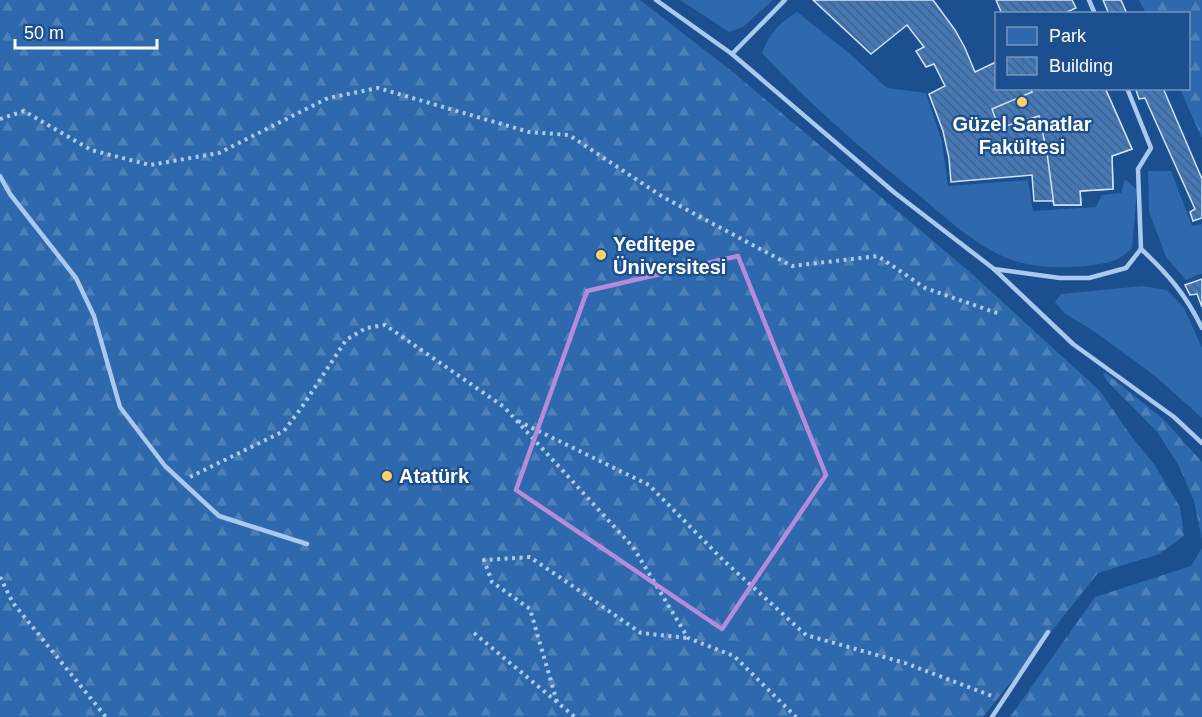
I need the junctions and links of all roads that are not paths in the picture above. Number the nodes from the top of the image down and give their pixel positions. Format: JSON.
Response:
{"nodes":[{"id":1,"x":656,"y":0,"type":"edge"},
{"id":2,"x":785,"y":0,"type":"edge"},
{"id":3,"x":732,"y":54,"type":"junction"},
{"id":4,"x":1128,"y":90,"type":"edge"},
{"id":5,"x":0,"y":176,"type":"edge"},
{"id":6,"x":1141,"y":249,"type":"junction"},
{"id":7,"x":994,"y":269,"type":"junction"},
{"id":8,"x":1202,"y":328,"type":"edge"},
{"id":9,"x":1202,"y":443,"type":"edge"},
{"id":10,"x":307,"y":544,"type":"dead end"},
{"id":11,"x":1048,"y":632,"type":"dead end"},
{"id":12,"x":992,"y":717,"type":"edge"}],
"edges":[{"from":1,"to":3,"type":"lane"},
{"from":2,"to":3,"type":"lane"},
{"from":3,"to":7,"type":"lane"},
{"from":4,"to":6,"type":"lane"},
{"from":5,"to":10,"type":"lane"},
{"from":6,"to":7,"type":"lane"},
{"from":6,"to":8,"type":"lane"},
{"from":7,"to":9,"type":"lane"},
{"from":11,"to":12,"type":"lane"}]}
